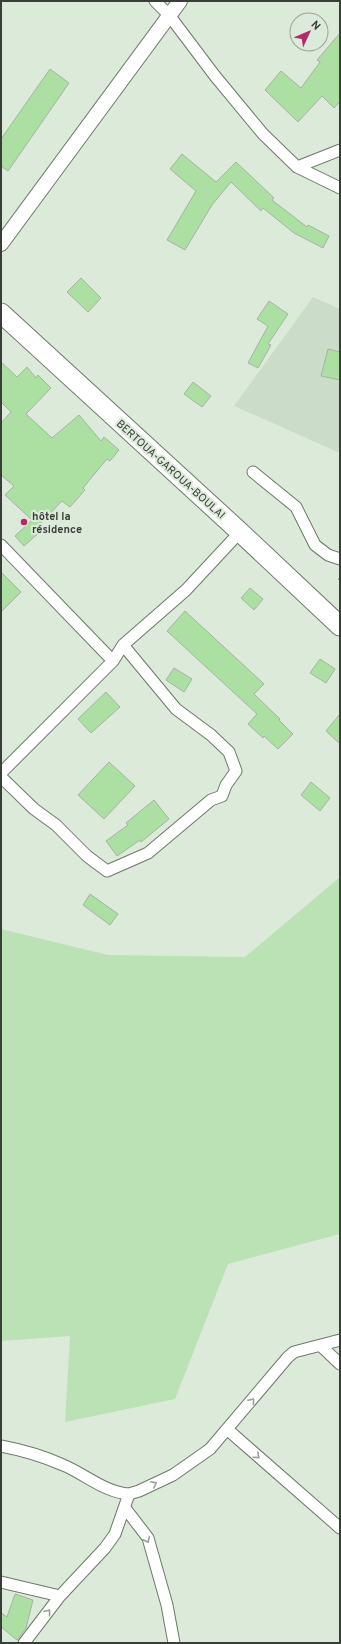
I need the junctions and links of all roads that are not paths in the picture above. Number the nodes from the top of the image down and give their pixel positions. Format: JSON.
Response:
{"nodes":[{"id":1,"x":155,"y":1,"type":"edge"},
{"id":2,"x":180,"y":1,"type":"edge"},
{"id":3,"x":169,"y":15,"type":"junction"},
{"id":4,"x":340,"y":150,"type":"edge"},
{"id":5,"x":297,"y":167,"type":"junction"},
{"id":6,"x":340,"y":188,"type":"edge"},
{"id":7,"x":1,"y":244,"type":"edge"},
{"id":8,"x":1,"y":313,"type":"edge"},
{"id":9,"x":253,"y":472,"type":"dead end"},
{"id":10,"x":240,"y":532,"type":"junction"},
{"id":11,"x":2,"y":547,"type":"edge"},
{"id":12,"x":340,"y":559,"type":"edge"},
{"id":13,"x":340,"y":626,"type":"edge"},
{"id":14,"x":123,"y":645,"type":"junction"},
{"id":15,"x":113,"y":661,"type":"junction"},
{"id":16,"x":1,"y":773,"type":"edge"},
{"id":17,"x":1,"y":778,"type":"edge"},
{"id":18,"x":340,"y":1340,"type":"edge"},
{"id":19,"x":321,"y":1346,"type":"junction"},
{"id":20,"x":340,"y":1364,"type":"edge"},
{"id":21,"x":228,"y":1430,"type":"junction"},
{"id":22,"x":1,"y":1446,"type":"edge"},
{"id":23,"x":129,"y":1494,"type":"junction"},
{"id":24,"x":125,"y":1508,"type":"junction"},
{"id":25,"x":340,"y":1528,"type":"edge"},
{"id":26,"x":1,"y":1582,"type":"edge"},
{"id":27,"x":60,"y":1596,"type":"junction"},
{"id":28,"x":24,"y":1643,"type":"edge"},
{"id":29,"x":174,"y":1643,"type":"edge"}],
"edges":[{"from":1,"to":3,"type":"street"},
{"from":2,"to":3,"type":"street"},
{"from":3,"to":5,"type":"street"},
{"from":3,"to":7,"type":"street"},
{"from":4,"to":5,"type":"street"},
{"from":5,"to":6,"type":"street"},
{"from":8,"to":10,"type":"highway","name":"BERTOUA-GAROUA-BOULAI"},
{"from":9,"to":12,"type":"street"},
{"from":10,"to":13,"type":"highway","name":"BERTOUA-GAROUA-BOULAI"},
{"from":10,"to":14,"type":"street"},
{"from":11,"to":15,"type":"street"},
{"from":14,"to":15,"type":"street"},
{"from":14,"to":17,"type":"street"},
{"from":15,"to":16,"type":"street"},
{"from":18,"to":19,"type":"street"},
{"from":19,"to":20,"type":"street"},
{"from":21,"to":19,"type":"street","one_way":true},
{"from":23,"to":21,"type":"street","one_way":true},
{"from":21,"to":25,"type":"street","one_way":true},
{"from":22,"to":23,"type":"street"},
{"from":23,"to":24,"type":"street"},
{"from":24,"to":27,"type":"street"},
{"from":24,"to":29,"type":"street","one_way":true},
{"from":26,"to":27,"type":"street"},
{"from":28,"to":27,"type":"street","one_way":true}]}
